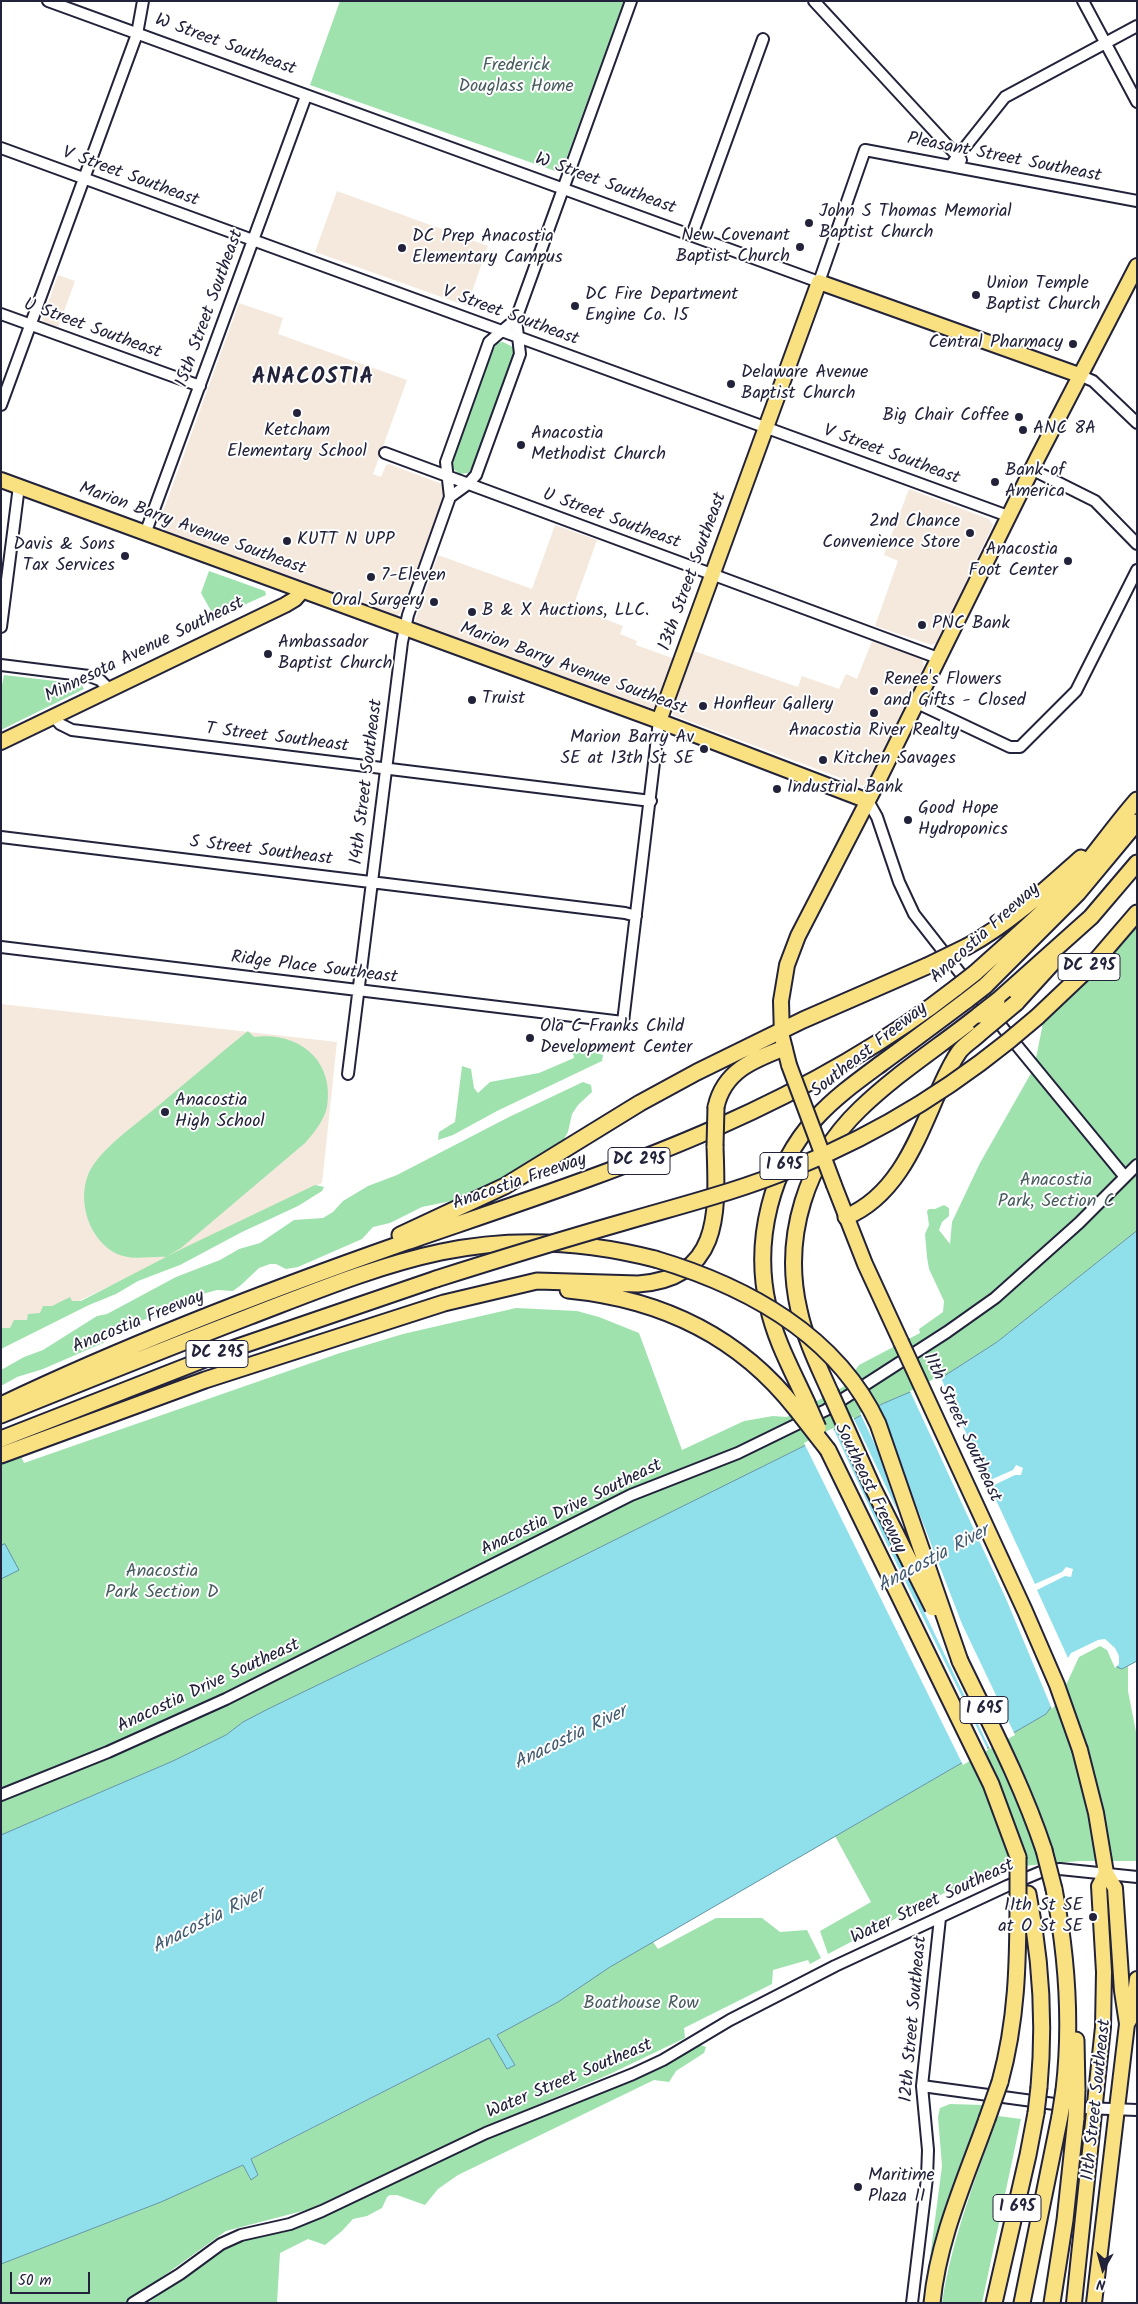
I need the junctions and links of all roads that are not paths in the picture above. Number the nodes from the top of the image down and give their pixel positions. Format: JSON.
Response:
{"nodes":[{"id":1,"x":48,"y":1,"type":"edge"},
{"id":2,"x":143,"y":1,"type":"edge"},
{"id":3,"x":631,"y":1,"type":"edge"},
{"id":4,"x":814,"y":1,"type":"edge"},
{"id":5,"x":1083,"y":1,"type":"edge"},
{"id":6,"x":1137,"y":26,"type":"edge"},
{"id":7,"x":137,"y":34,"type":"junction"},
{"id":8,"x":763,"y":39,"type":"dead end"},
{"id":9,"x":1106,"y":44,"type":"junction"},
{"id":10,"x":306,"y":96,"type":"junction"},
{"id":11,"x":1137,"y":102,"type":"edge"},
{"id":12,"x":1,"y":148,"type":"edge"},
{"id":13,"x":865,"y":150,"type":"joint"},
{"id":14,"x":957,"y":157,"type":"junction"},
{"id":15,"x":950,"y":166,"type":"junction"},
{"id":16,"x":969,"y":170,"type":"junction"},
{"id":17,"x":84,"y":179,"type":"junction"},
{"id":18,"x":563,"y":190,"type":"junction"},
{"id":19,"x":1137,"y":201,"type":"edge"},
{"id":20,"x":692,"y":235,"type":"junction"},
{"id":21,"x":253,"y":241,"type":"junction"},
{"id":22,"x":1137,"y":266,"type":"edge"},
{"id":23,"x":819,"y":282,"type":"junction"},
{"id":24,"x":1,"y":314,"type":"edge"},
{"id":25,"x":516,"y":319,"type":"junction"},
{"id":26,"x":30,"y":325,"type":"junction"},
{"id":27,"x":501,"y":332,"type":"junction"},
{"id":28,"x":518,"y":338,"type":"junction"},
{"id":29,"x":1079,"y":375,"type":"junction"},
{"id":30,"x":200,"y":386,"type":"junction"},
{"id":31,"x":1,"y":405,"type":"edge"},
{"id":32,"x":1137,"y":423,"type":"edge"},
{"id":33,"x":766,"y":428,"type":"junction"},
{"id":34,"x":385,"y":453,"type":"dead end"},
{"id":35,"x":1031,"y":469,"type":"junction"},
{"id":36,"x":446,"y":475,"type":"junction"},
{"id":37,"x":1,"y":480,"type":"edge"},
{"id":38,"x":468,"y":484,"type":"junction"},
{"id":39,"x":19,"y":486,"type":"junction"},
{"id":40,"x":450,"y":497,"type":"junction"},
{"id":41,"x":1008,"y":516,"type":"junction"},
{"id":42,"x":146,"y":534,"type":"junction"},
{"id":43,"x":1137,"y":544,"type":"edge"},
{"id":44,"x":1137,"y":570,"type":"edge"},
{"id":45,"x":713,"y":575,"type":"junction"},
{"id":46,"x":302,"y":591,"type":"junction"},
{"id":47,"x":1,"y":628,"type":"edge"},
{"id":48,"x":405,"y":629,"type":"junction"},
{"id":49,"x":938,"y":658,"type":"junction"},
{"id":50,"x":1,"y":665,"type":"edge"},
{"id":51,"x":108,"y":689,"type":"junction"},
{"id":52,"x":917,"y":703,"type":"junction"},
{"id":53,"x":53,"y":716,"type":"junction"},
{"id":54,"x":659,"y":721,"type":"junction"},
{"id":55,"x":1,"y":742,"type":"edge"},
{"id":56,"x":386,"y":769,"type":"junction"},
{"id":57,"x":1137,"y":800,"type":"edge"},
{"id":58,"x":651,"y":801,"type":"junction"},
{"id":59,"x":868,"y":801,"type":"junction"},
{"id":60,"x":1137,"y":822,"type":"edge"},
{"id":61,"x":1110,"y":831,"type":"junction"},
{"id":62,"x":1,"y":837,"type":"edge"},
{"id":63,"x":1137,"y":863,"type":"edge"},
{"id":64,"x":372,"y":882,"type":"junction"},
{"id":65,"x":1137,"y":913,"type":"edge"},
{"id":66,"x":636,"y":916,"type":"junction"},
{"id":67,"x":1091,"y":916,"type":"junction"},
{"id":68,"x":1,"y":947,"type":"edge"},
{"id":69,"x":359,"y":990,"type":"junction"},
{"id":70,"x":623,"y":1022,"type":"joint"},
{"id":71,"x":781,"y":1031,"type":"junction"},
{"id":72,"x":784,"y":1048,"type":"junction"},
{"id":73,"x":348,"y":1074,"type":"dead end"},
{"id":74,"x":1137,"y":1166,"type":"edge"},
{"id":75,"x":1125,"y":1177,"type":"junction"},
{"id":76,"x":846,"y":1217,"type":"junction"},
{"id":77,"x":296,"y":1282,"type":"junction"},
{"id":78,"x":463,"y":1298,"type":"junction"},
{"id":79,"x":1,"y":1405,"type":"edge"},
{"id":80,"x":802,"y":1406,"type":"junction"},
{"id":81,"x":1,"y":1415,"type":"edge"},
{"id":82,"x":1,"y":1439,"type":"edge"},
{"id":83,"x":1,"y":1455,"type":"edge"},
{"id":84,"x":960,"y":1661,"type":"junction"},
{"id":85,"x":1,"y":1796,"type":"edge"},
{"id":86,"x":1106,"y":1873,"type":"junction"},
{"id":87,"x":1137,"y":1877,"type":"edge"},
{"id":88,"x":1023,"y":1896,"type":"junction"},
{"id":89,"x":940,"y":1918,"type":"junction"},
{"id":90,"x":1137,"y":1979,"type":"edge"},
{"id":91,"x":1127,"y":2024,"type":"junction"},
{"id":92,"x":922,"y":2086,"type":"junction"},
{"id":93,"x":1117,"y":2107,"type":"junction"},
{"id":94,"x":1096,"y":2108,"type":"junction"},
{"id":95,"x":1137,"y":2110,"type":"edge"},
{"id":96,"x":1068,"y":2117,"type":"junction"},
{"id":97,"x":133,"y":2303,"type":"edge"},
{"id":98,"x":912,"y":2303,"type":"edge"},
{"id":99,"x":932,"y":2303,"type":"edge"},
{"id":100,"x":994,"y":2303,"type":"edge"},
{"id":101,"x":1022,"y":2303,"type":"edge"},
{"id":102,"x":1052,"y":2303,"type":"edge"},
{"id":103,"x":1074,"y":2303,"type":"edge"},
{"id":104,"x":1094,"y":2303,"type":"edge"}],
"edges":[{"from":1,"to":7,"type":"street","name":"W Street Southeast"},
{"from":2,"to":7,"type":"street"},
{"from":3,"to":18,"type":"street"},
{"from":4,"to":14,"type":"street"},
{"from":5,"to":9,"type":"street"},
{"from":6,"to":9,"type":"street"},
{"from":7,"to":10,"type":"street","name":"W Street Southeast"},
{"from":7,"to":17,"type":"street"},
{"from":8,"to":20,"type":"street"},
{"from":9,"to":11,"type":"street"},
{"from":9,"to":14,"type":"street"},
{"from":10,"to":18,"type":"street","name":"W Street Southeast"},
{"from":10,"to":21,"type":"street","name":"15th Street Southeast"},
{"from":12,"to":17,"type":"street","name":"V Street Southeast"},
{"from":13,"to":15,"type":"street","name":"Pleasant Street Southeast"},
{"from":13,"to":23,"type":"street","name":"13th Street Southeast"},
{"from":14,"to":15,"type":"street"},
{"from":14,"to":16,"type":"street"},
{"from":15,"to":16,"type":"street","name":"Pleasant Street Southeast"},
{"from":16,"to":19,"type":"street","name":"Pleasant Street Southeast"},
{"from":17,"to":21,"type":"street","name":"V Street Southeast"},
{"from":17,"to":26,"type":"street"},
{"from":18,"to":20,"type":"street","name":"W Street Southeast"},
{"from":18,"to":25,"type":"street"},
{"from":20,"to":23,"type":"street","name":"W Street Southeast"},
{"from":21,"to":27,"type":"street","name":"V Street Southeast"},
{"from":21,"to":30,"type":"street","name":"15th Street Southeast"},
{"from":22,"to":29,"type":"main road","name":"11th Street Southeast"},
{"from":23,"to":29,"type":"main road","name":"W Street Southeast"},
{"from":23,"to":33,"type":"main road","name":"13th Street Southeast"},
{"from":24,"to":26,"type":"street","name":"U Street Southeast"},
{"from":25,"to":27,"type":"street"},
{"from":25,"to":28,"type":"street"},
{"from":26,"to":30,"type":"street","name":"U Street Southeast"},
{"from":26,"to":31,"type":"street"},
{"from":27,"to":28,"type":"street","name":"V Street Southeast"},
{"from":27,"to":36,"type":"street"},
{"from":28,"to":33,"type":"street","name":"V Street Southeast"},
{"from":28,"to":38,"type":"street"},
{"from":29,"to":32,"type":"street","name":"W Street Southeast"},
{"from":29,"to":35,"type":"main road","name":"11th Street Southeast"},
{"from":30,"to":42,"type":"street","name":"15th Street Southeast"},
{"from":33,"to":41,"type":"street","name":"V Street Southeast"},
{"from":33,"to":45,"type":"main road","name":"13th Street Southeast"},
{"from":34,"to":36,"type":"street","name":"U Street Southeast"},
{"from":35,"to":41,"type":"main road","name":"11th Street Southeast"},
{"from":35,"to":43,"type":"street"},
{"from":36,"to":38,"type":"street","name":"U Street Southeast"},
{"from":36,"to":40,"type":"street"},
{"from":37,"to":39,"type":"main road","name":"Marion Barry Avenue Southeast"},
{"from":38,"to":40,"type":"street"},
{"from":38,"to":45,"type":"street","name":"U Street Southeast"},
{"from":39,"to":42,"type":"main road","name":"Marion Barry Avenue Southeast"},
{"from":39,"to":47,"type":"street"},
{"from":40,"to":48,"type":"street","name":"14th Street Southeast"},
{"from":41,"to":49,"type":"main road","name":"11th Street Southeast"},
{"from":42,"to":46,"type":"main road","name":"Marion Barry Avenue Southeast"},
{"from":44,"to":52,"type":"street"},
{"from":45,"to":49,"type":"street","name":"U Street Southeast"},
{"from":45,"to":54,"type":"main road","name":"13th Street Southeast"},
{"from":46,"to":48,"type":"main road","name":"Marion Barry Avenue Southeast"},
{"from":46,"to":51,"type":"main road","name":"Minnesota Avenue Southeast"},
{"from":48,"to":54,"type":"main road","name":"Marion Barry Avenue Southeast"},
{"from":48,"to":56,"type":"street","name":"14th Street Southeast"},
{"from":49,"to":52,"type":"main road","name":"11th Street Southeast"},
{"from":50,"to":51,"type":"street"},
{"from":51,"to":53,"type":"main road","name":"Minnesota Avenue Southeast"},
{"from":52,"to":59,"type":"main road","name":"11th Street Southeast"},
{"from":53,"to":55,"type":"main road","name":"Minnesota Avenue Southeast"},
{"from":53,"to":56,"type":"street","name":"T Street Southeast"},
{"from":54,"to":58,"type":"street","name":"13th Street Southeast"},
{"from":54,"to":59,"type":"main road","name":"Marion Barry Avenue Southeast"},
{"from":56,"to":58,"type":"street","name":"T Street Southeast"},
{"from":56,"to":64,"type":"street","name":"14th Street Southeast"},
{"from":57,"to":61,"type":"highway","name":"Anacostia Freeway","number":"DC 295"},
{"from":58,"to":66,"type":"street","name":"13th Street Southeast"},
{"from":59,"to":71,"type":"main road","name":"11th Street Southeast"},
{"from":59,"to":75,"type":"street"},
{"from":60,"to":80,"type":"highway","name":"Southeast Freeway","number":"I 695","bridge":true},
{"from":61,"to":71,"type":"highway","bridge":true},
{"from":61,"to":77,"type":"highway","name":"Anacostia Freeway","number":"DC 295","bridge":true},
{"from":62,"to":64,"type":"street","name":"S Street Southeast"},
{"from":63,"to":67,"type":"highway","name":"Southeast Freeway","number":"I 695"},
{"from":64,"to":66,"type":"street","name":"S Street Southeast"},
{"from":64,"to":69,"type":"street","name":"14th Street Southeast"},
{"from":65,"to":82,"type":"highway","number":"DC 295","bridge":true},
{"from":66,"to":70,"type":"street","name":"13th Street Southeast"},
{"from":67,"to":76,"type":"highway","bridge":true},
{"from":67,"to":84,"type":"highway","name":"Southeast Freeway","number":"I 695","bridge":true},
{"from":68,"to":69,"type":"street","name":"Ridge Place Southeast"},
{"from":69,"to":70,"type":"street","name":"Ridge Place Southeast"},
{"from":69,"to":73,"type":"street","name":"14th Street Southeast"},
{"from":71,"to":72,"type":"main road","name":"11th Street Southeast"},
{"from":71,"to":77,"type":"highway"},
{"from":72,"to":76,"type":"main road","name":"11th Street Southeast","bridge":true},
{"from":72,"to":78,"type":"highway","bridge":true},
{"from":74,"to":75,"type":"street","name":"Anacostia Drive Southeast"},
{"from":75,"to":85,"type":"street","name":"Anacostia Drive Southeast"},
{"from":76,"to":86,"type":"main road","name":"11th Street Southeast","bridge":true},
{"from":77,"to":79,"type":"highway","name":"Anacostia Freeway","number":"DC 295"},
{"from":78,"to":80,"type":"highway"},
{"from":78,"to":83,"type":"highway"},
{"from":80,"to":88,"type":"highway","name":"Southeast Freeway","number":"I 695","bridge":true},
{"from":81,"to":84,"type":"highway","bridge":true},
{"from":84,"to":96,"type":"highway","name":"Southeast Freeway","number":"I 695","bridge":true},
{"from":86,"to":87,"type":"street","name":"Water Street Southeast"},
{"from":86,"to":89,"type":"street","name":"Water Street Southeast"},
{"from":86,"to":91,"type":"main road","name":"11th Street Southeast"},
{"from":86,"to":94,"type":"main road","name":"11th Street Southeast"},
{"from":88,"to":99,"type":"highway","bridge":true},
{"from":88,"to":100,"type":"highway","name":"Southeast Freeway","number":"I 695","bridge":true},
{"from":89,"to":92,"type":"street","name":"12th Street Southeast"},
{"from":89,"to":97,"type":"street","name":"Water Street Southeast"},
{"from":90,"to":91,"type":"main road"},
{"from":91,"to":93,"type":"main road","name":"11th Street Southeast"},
{"from":92,"to":94,"type":"street"},
{"from":92,"to":98,"type":"street","name":"12th Street Southeast"},
{"from":93,"to":94,"type":"street"},
{"from":93,"to":95,"type":"street"},
{"from":93,"to":104,"type":"main road","name":"11th Street Southeast"},
{"from":94,"to":103,"type":"main road","name":"11th Street Southeast"},
{"from":96,"to":101,"type":"highway","name":"Southeast Freeway","number":"I 695"},
{"from":96,"to":102,"type":"highway"}]}
